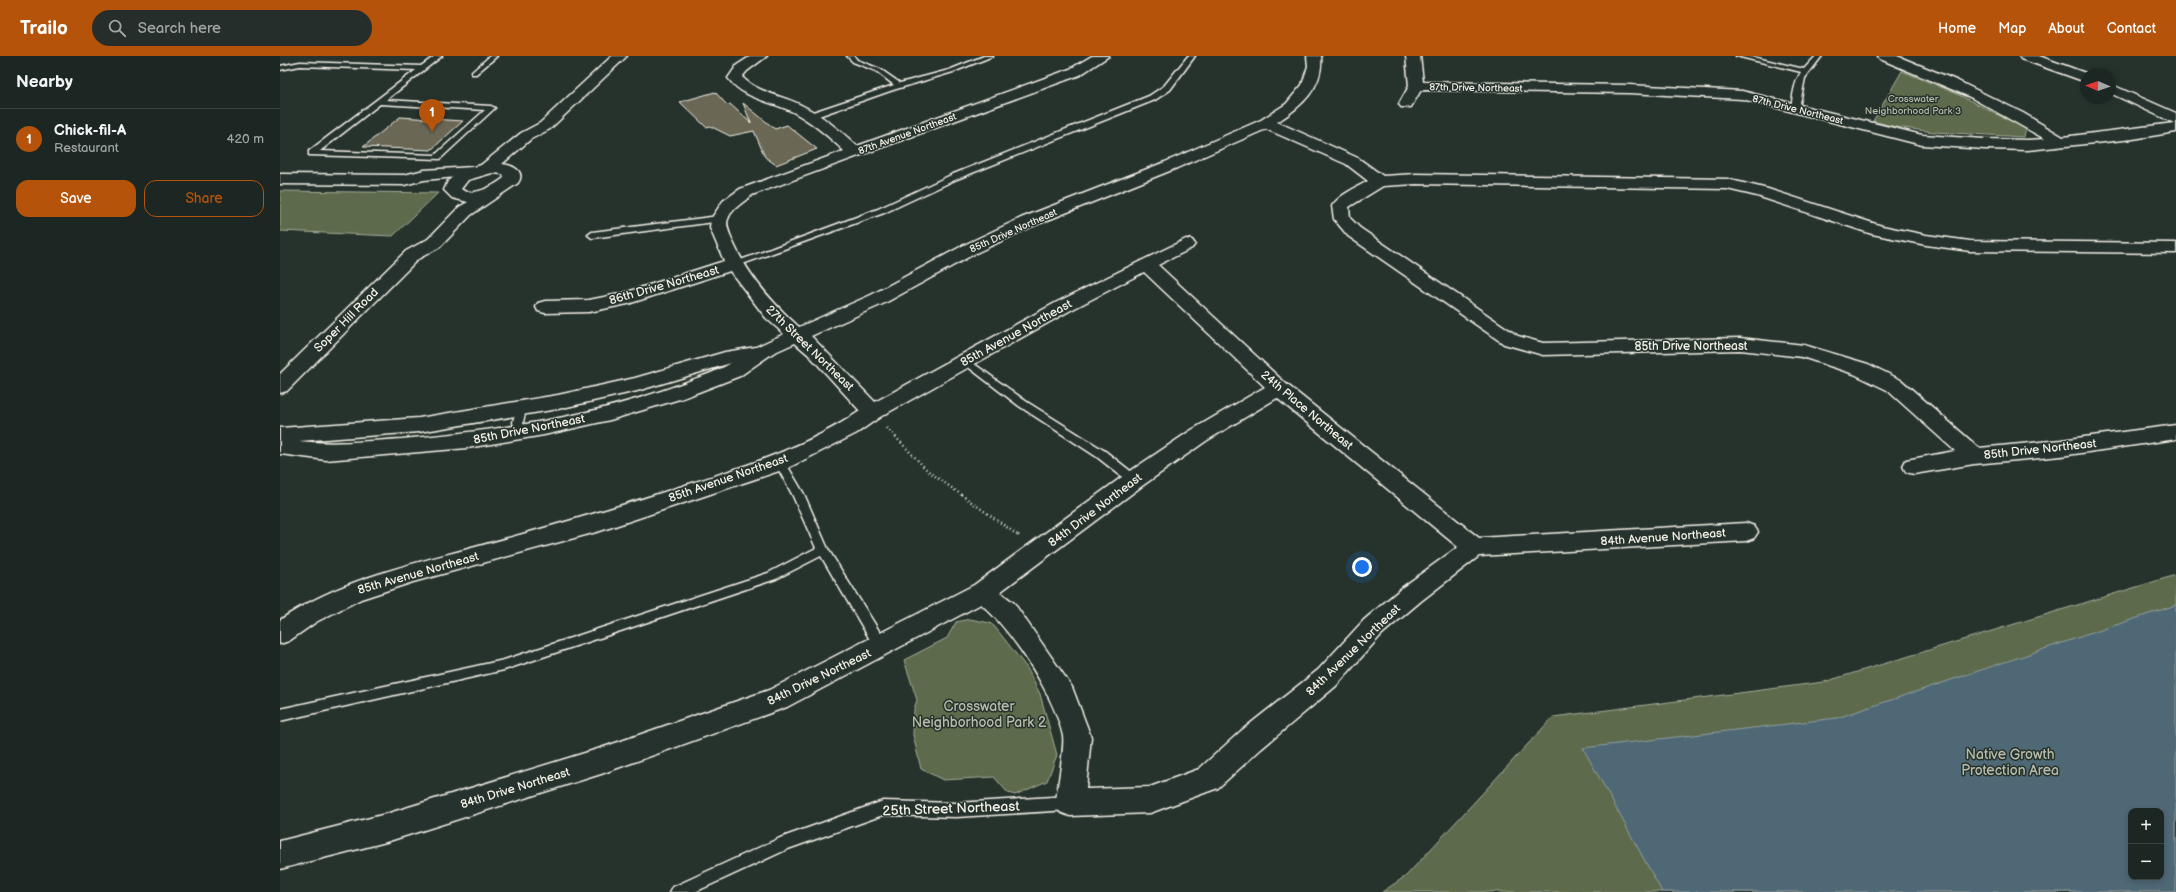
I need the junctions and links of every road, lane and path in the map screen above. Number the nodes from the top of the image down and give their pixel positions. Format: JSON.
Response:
{"nodes":[{"id":1,"x":439,"y":56,"type":"edge"},
{"id":2,"x":494,"y":56,"type":"edge"},
{"id":3,"x":620,"y":56,"type":"edge"},
{"id":4,"x":850,"y":56,"type":"edge"},
{"id":5,"x":990,"y":56,"type":"edge"},
{"id":6,"x":1102,"y":56,"type":"edge"},
{"id":7,"x":1192,"y":56,"type":"edge"},
{"id":8,"x":1314,"y":56,"type":"edge"},
{"id":9,"x":1413,"y":56,"type":"edge"},
{"id":10,"x":1739,"y":56,"type":"edge"},
{"id":11,"x":1819,"y":56,"type":"edge"},
{"id":12,"x":1885,"y":56,"type":"edge"},
{"id":13,"x":2026,"y":56,"type":"edge"},
{"id":14,"x":756,"y":58,"type":"edge"},
{"id":15,"x":280,"y":68,"type":"edge"},
{"id":16,"x":423,"y":68,"type":"junction"},
{"id":17,"x":1805,"y":71,"type":"junction"},
{"id":18,"x":474,"y":73,"type":"dead end"},
{"id":19,"x":2080,"y":76,"type":"edge"},
{"id":20,"x":900,"y":86,"type":"junction"},
{"id":21,"x":1416,"y":86,"type":"junction"},
{"id":22,"x":2116,"y":91,"type":"edge"},
{"id":23,"x":380,"y":102,"type":"junction"},
{"id":24,"x":1406,"y":104,"type":"dead end"},
{"id":25,"x":1796,"y":108,"type":"junction"},
{"id":26,"x":810,"y":116,"type":"junction"},
{"id":27,"x":2176,"y":119,"type":"edge"},
{"id":28,"x":1266,"y":123,"type":"junction"},
{"id":29,"x":545,"y":126,"type":"junction"},
{"id":30,"x":2176,"y":127,"type":"edge"},
{"id":31,"x":2059,"y":141,"type":"junction"},
{"id":32,"x":855,"y":152,"type":"junction"},
{"id":33,"x":480,"y":170,"type":"junction"},
{"id":34,"x":512,"y":172,"type":"junction"},
{"id":35,"x":280,"y":179,"type":"edge"},
{"id":36,"x":404,"y":180,"type":"junction"},
{"id":37,"x":1379,"y":181,"type":"junction"},
{"id":38,"x":455,"y":192,"type":"junction"},
{"id":39,"x":491,"y":193,"type":"junction"},
{"id":40,"x":719,"y":219,"type":"junction"},
{"id":41,"x":592,"y":235,"type":"dead end"},
{"id":42,"x":1186,"y":244,"type":"dead end"},
{"id":43,"x":2176,"y":248,"type":"edge"},
{"id":44,"x":412,"y":255,"type":"junction"},
{"id":45,"x":734,"y":264,"type":"junction"},
{"id":46,"x":1147,"y":265,"type":"junction"},
{"id":47,"x":545,"y":307,"type":"dead end"},
{"id":48,"x":798,"y":335,"type":"junction"},
{"id":49,"x":766,"y":350,"type":"junction"},
{"id":50,"x":966,"y":361,"type":"junction"},
{"id":51,"x":280,"y":386,"type":"edge"},
{"id":52,"x":1278,"y":388,"type":"junction"},
{"id":53,"x":521,"y":409,"type":"junction"},
{"id":54,"x":872,"y":412,"type":"junction"},
{"id":55,"x":520,"y":432,"type":"junction"},
{"id":56,"x":2176,"y":432,"type":"edge"},
{"id":57,"x":280,"y":435,"type":"edge"},
{"id":58,"x":280,"y":446,"type":"edge"},
{"id":59,"x":1974,"y":456,"type":"junction"},
{"id":60,"x":780,"y":463,"type":"junction"},
{"id":61,"x":1914,"y":466,"type":"dead end"},
{"id":62,"x":1134,"y":480,"type":"junction"},
{"id":63,"x":1746,"y":532,"type":"dead end"},
{"id":64,"x":1474,"y":547,"type":"junction"},
{"id":65,"x":823,"y":550,"type":"junction"},
{"id":66,"x":1036,"y":553,"type":"junction"},
{"id":67,"x":983,"y":592,"type":"junction"},
{"id":68,"x":280,"y":634,"type":"edge"},
{"id":69,"x":881,"y":646,"type":"junction"},
{"id":70,"x":280,"y":715,"type":"edge"},
{"id":71,"x":1070,"y":803,"type":"junction"},
{"id":72,"x":280,"y":855,"type":"edge"},
{"id":73,"x":678,"y":892,"type":"edge"}],
"edges":[{"from":1,"to":16,"type":"lane"},
{"from":2,"to":18,"type":"lane"},
{"from":3,"to":29,"type":"street"},
{"from":4,"to":20,"type":"lane"},
{"from":5,"to":20,"type":"lane"},
{"from":6,"to":32,"type":"street","name":"87th Avenue Northeast"},
{"from":7,"to":45,"type":"lane"},
{"from":8,"to":28,"type":"street","name":"85th Drive Northeast"},
{"from":9,"to":21,"type":"street"},
{"from":10,"to":17,"type":"lane"},
{"from":11,"to":17,"type":"lane"},
{"from":12,"to":31,"type":"street"},
{"from":13,"to":19,"type":"street"},
{"from":14,"to":26,"type":"street"},
{"from":15,"to":16,"type":"lane"},
{"from":16,"to":23,"type":"lane"},
{"from":17,"to":25,"type":"lane"},
{"from":20,"to":26,"type":"lane"},
{"from":21,"to":24,"type":"street"},
{"from":21,"to":25,"type":"street","name":"87th Drive Northeast"},
{"from":22,"to":27,"type":"street"},
{"from":23,"to":23,"type":"lane"},
{"from":25,"to":31,"type":"street","name":"87th Drive Northeast"},
{"from":26,"to":32,"type":"street"},
{"from":28,"to":37,"type":"street"},
{"from":28,"to":48,"type":"street","name":"85th Drive Northeast"},
{"from":29,"to":33,"type":"street"},
{"from":29,"to":34,"type":"street"},
{"from":30,"to":31,"type":"street","name":"87th Drive Northeast"},
{"from":32,"to":40,"type":"street","name":"87th Avenue Northeast"},
{"from":33,"to":34,"type":"street"},
{"from":33,"to":36,"type":"street"},
{"from":33,"to":38,"type":"street"},
{"from":34,"to":39,"type":"street"},
{"from":35,"to":36,"type":"street"},
{"from":36,"to":38,"type":"street"},
{"from":37,"to":43,"type":"street","name":"85th Drive Northeast"},
{"from":37,"to":59,"type":"street","name":"85th Drive Northeast"},
{"from":38,"to":39,"type":"street"},
{"from":38,"to":44,"type":"street"},
{"from":39,"to":44,"type":"street"},
{"from":40,"to":41,"type":"lane"},
{"from":40,"to":45,"type":"street","name":"27th Street Northeast"},
{"from":42,"to":46,"type":"street","name":"85th Avenue Northeast"},
{"from":44,"to":51,"type":"street","name":"Soper Hill Road"},
{"from":45,"to":47,"type":"street","name":"86th Drive Northeast"},
{"from":45,"to":48,"type":"street","name":"27th Street Northeast"},
{"from":46,"to":50,"type":"street","name":"85th Avenue Northeast"},
{"from":46,"to":52,"type":"street","name":"24th Place Northeast"},
{"from":48,"to":49,"type":"street","name":"85th Drive Northeast"},
{"from":48,"to":54,"type":"street","name":"27th Street Northeast"},
{"from":49,"to":53,"type":"street","name":"85th Drive Northeast"},
{"from":49,"to":55,"type":"street","name":"85th Drive Northeast"},
{"from":50,"to":54,"type":"street","name":"85th Avenue Northeast"},
{"from":50,"to":62,"type":"lane"},
{"from":52,"to":62,"type":"street","name":"84th Drive Northeast"},
{"from":52,"to":64,"type":"street","name":"24th Place Northeast"},
{"from":53,"to":55,"type":"lane"},
{"from":53,"to":57,"type":"street","name":"85th Drive Northeast"},
{"from":54,"to":60,"type":"street","name":"85th Avenue Northeast"},
{"from":54,"to":66,"type":"path"},
{"from":55,"to":58,"type":"street","name":"85th Drive Northeast"},
{"from":56,"to":59,"type":"street","name":"85th Drive Northeast"},
{"from":59,"to":61,"type":"street"},
{"from":60,"to":65,"type":"lane"},
{"from":60,"to":68,"type":"street","name":"85th Avenue Northeast"},
{"from":62,"to":66,"type":"street","name":"84th Drive Northeast"},
{"from":63,"to":64,"type":"street","name":"84th Avenue Northeast"},
{"from":64,"to":71,"type":"street","name":"84th Avenue Northeast"},
{"from":65,"to":69,"type":"lane"},
{"from":65,"to":70,"type":"lane"},
{"from":66,"to":67,"type":"street","name":"84th Drive Northeast"},
{"from":67,"to":69,"type":"street","name":"84th Drive Northeast"},
{"from":67,"to":71,"type":"street"},
{"from":69,"to":72,"type":"street","name":"84th Drive Northeast"},
{"from":71,"to":73,"type":"lane","name":"25th Street Northeast"}]}
